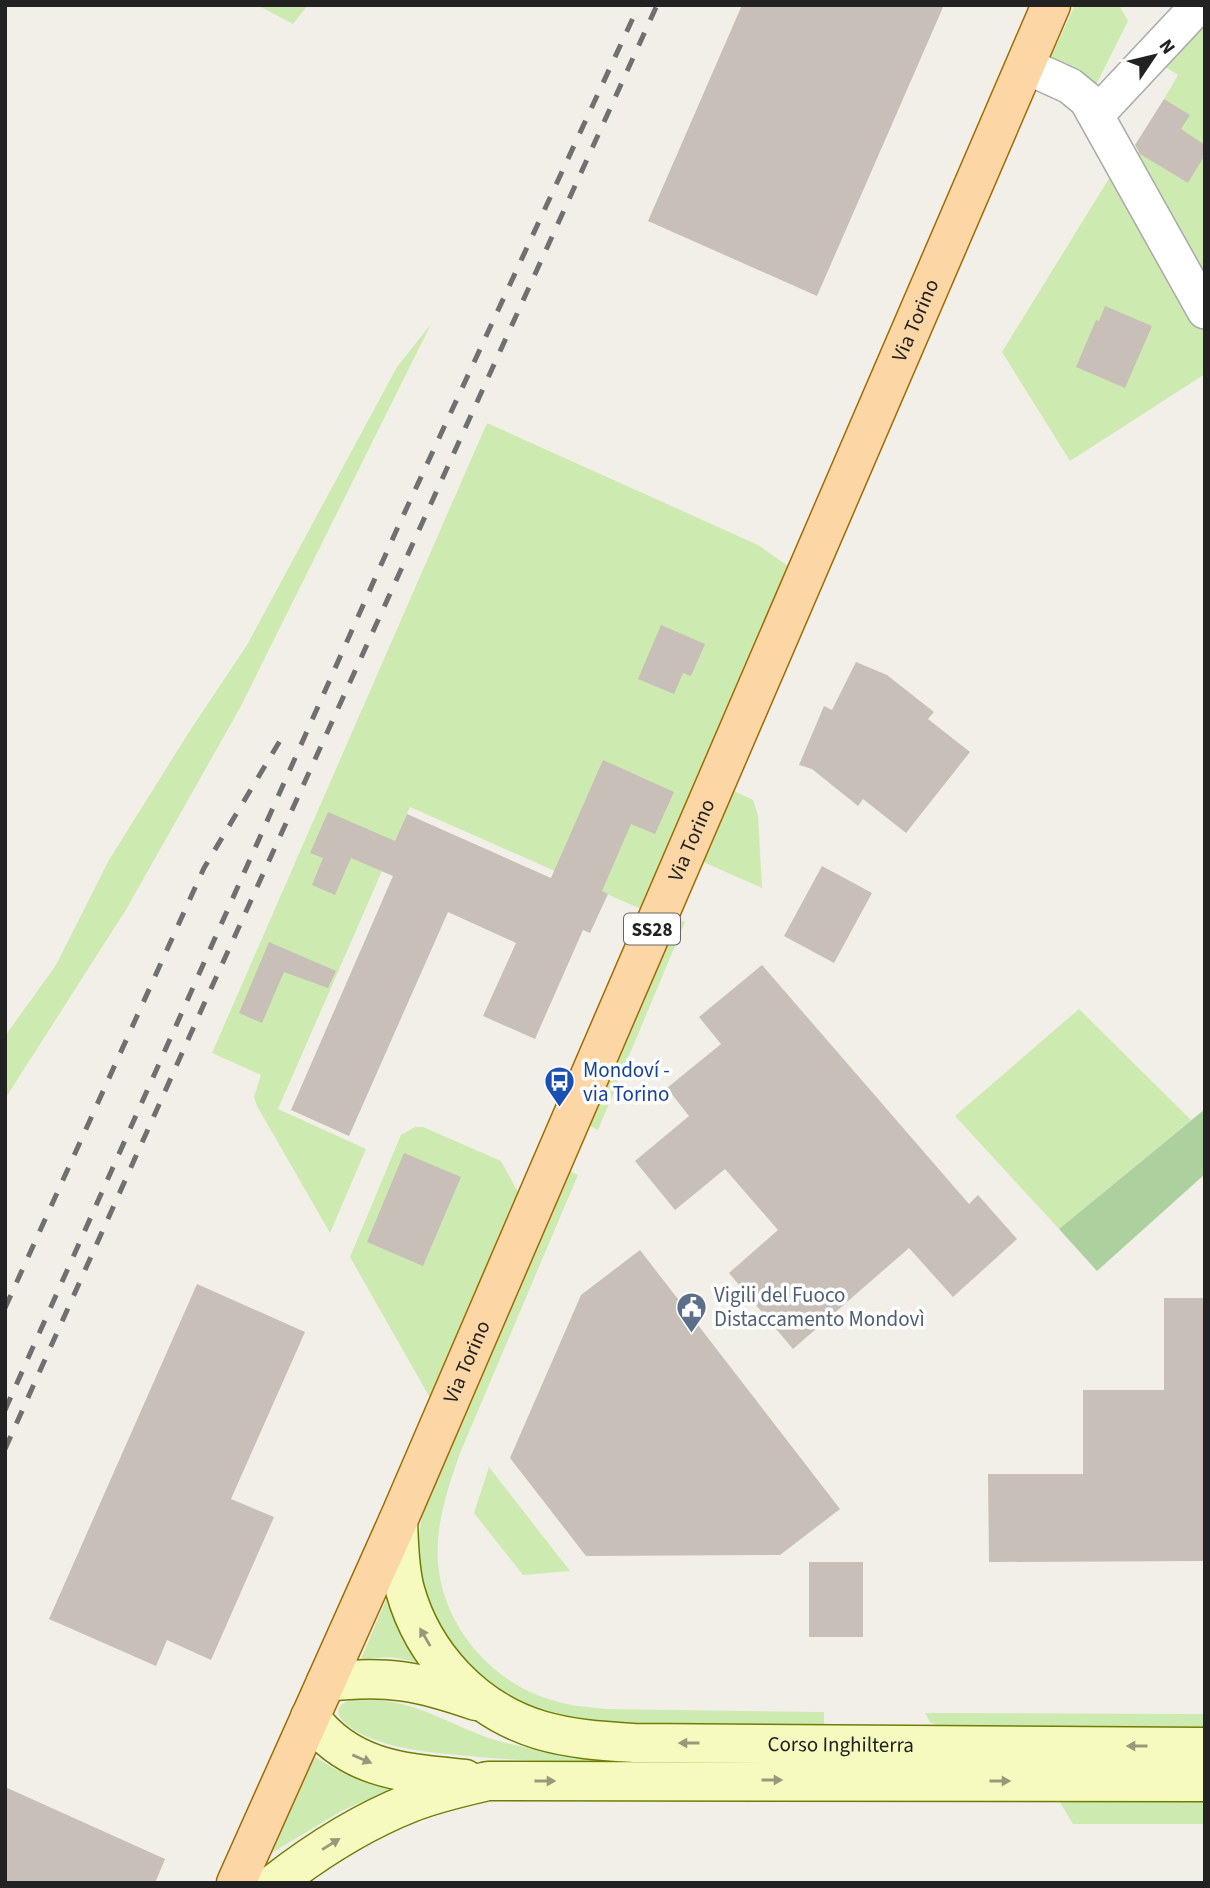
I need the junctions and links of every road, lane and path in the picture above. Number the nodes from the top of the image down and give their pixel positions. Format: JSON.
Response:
{"nodes":[{"id":1,"x":1051,"y":5,"type":"edge"},
{"id":2,"x":1199,"y":5,"type":"edge"},
{"id":3,"x":1024,"y":65,"type":"junction"},
{"id":4,"x":1096,"y":115,"type":"junction"},
{"id":5,"x":1205,"y":311,"type":"edge"},
{"id":6,"x":398,"y":1521,"type":"junction"},
{"id":7,"x":326,"y":1682,"type":"junction"},
{"id":8,"x":485,"y":1704,"type":"junction"},
{"id":9,"x":310,"y":1717,"type":"junction"},
{"id":10,"x":1205,"y":1747,"type":"edge"},
{"id":11,"x":901,"y":1762,"type":"junction"},
{"id":12,"x":488,"y":1781,"type":"junction"},
{"id":13,"x":1205,"y":1782,"type":"edge"},
{"id":14,"x":236,"y":1883,"type":"edge"},
{"id":15,"x":275,"y":1883,"type":"edge"}],
"edges":[{"from":1,"to":3,"type":"main road","name":"Via Torino","number":"SS28"},
{"from":2,"to":4,"type":"street"},
{"from":3,"to":4,"type":"street"},
{"from":3,"to":6,"type":"main road","name":"Via Torino","number":"SS28"},
{"from":4,"to":5,"type":"street"},
{"from":6,"to":7,"type":"main road","name":"Via Torino","number":"SS28"},
{"from":8,"to":6,"type":"street","name":"Corso Inghilterra","one_way":true},
{"from":7,"to":8,"type":"street","name":"Corso Inghilterra"},
{"from":7,"to":9,"type":"main road","name":"Via Torino","number":"SS28"},
{"from":11,"to":8,"type":"street","name":"Corso Inghilterra","one_way":true},
{"from":9,"to":12,"type":"street","name":"Corso Inghilterra","one_way":true},
{"from":9,"to":14,"type":"main road","name":"Via Torino","number":"SS28"},
{"from":10,"to":11,"type":"street","name":"Corso Inghilterra","one_way":true},
{"from":12,"to":11,"type":"street","name":"Corso Inghilterra","one_way":true},
{"from":11,"to":13,"type":"street","name":"Corso Inghilterra","one_way":true},
{"from":15,"to":12,"type":"street","name":"Corso Inghilterra","one_way":true}]}
